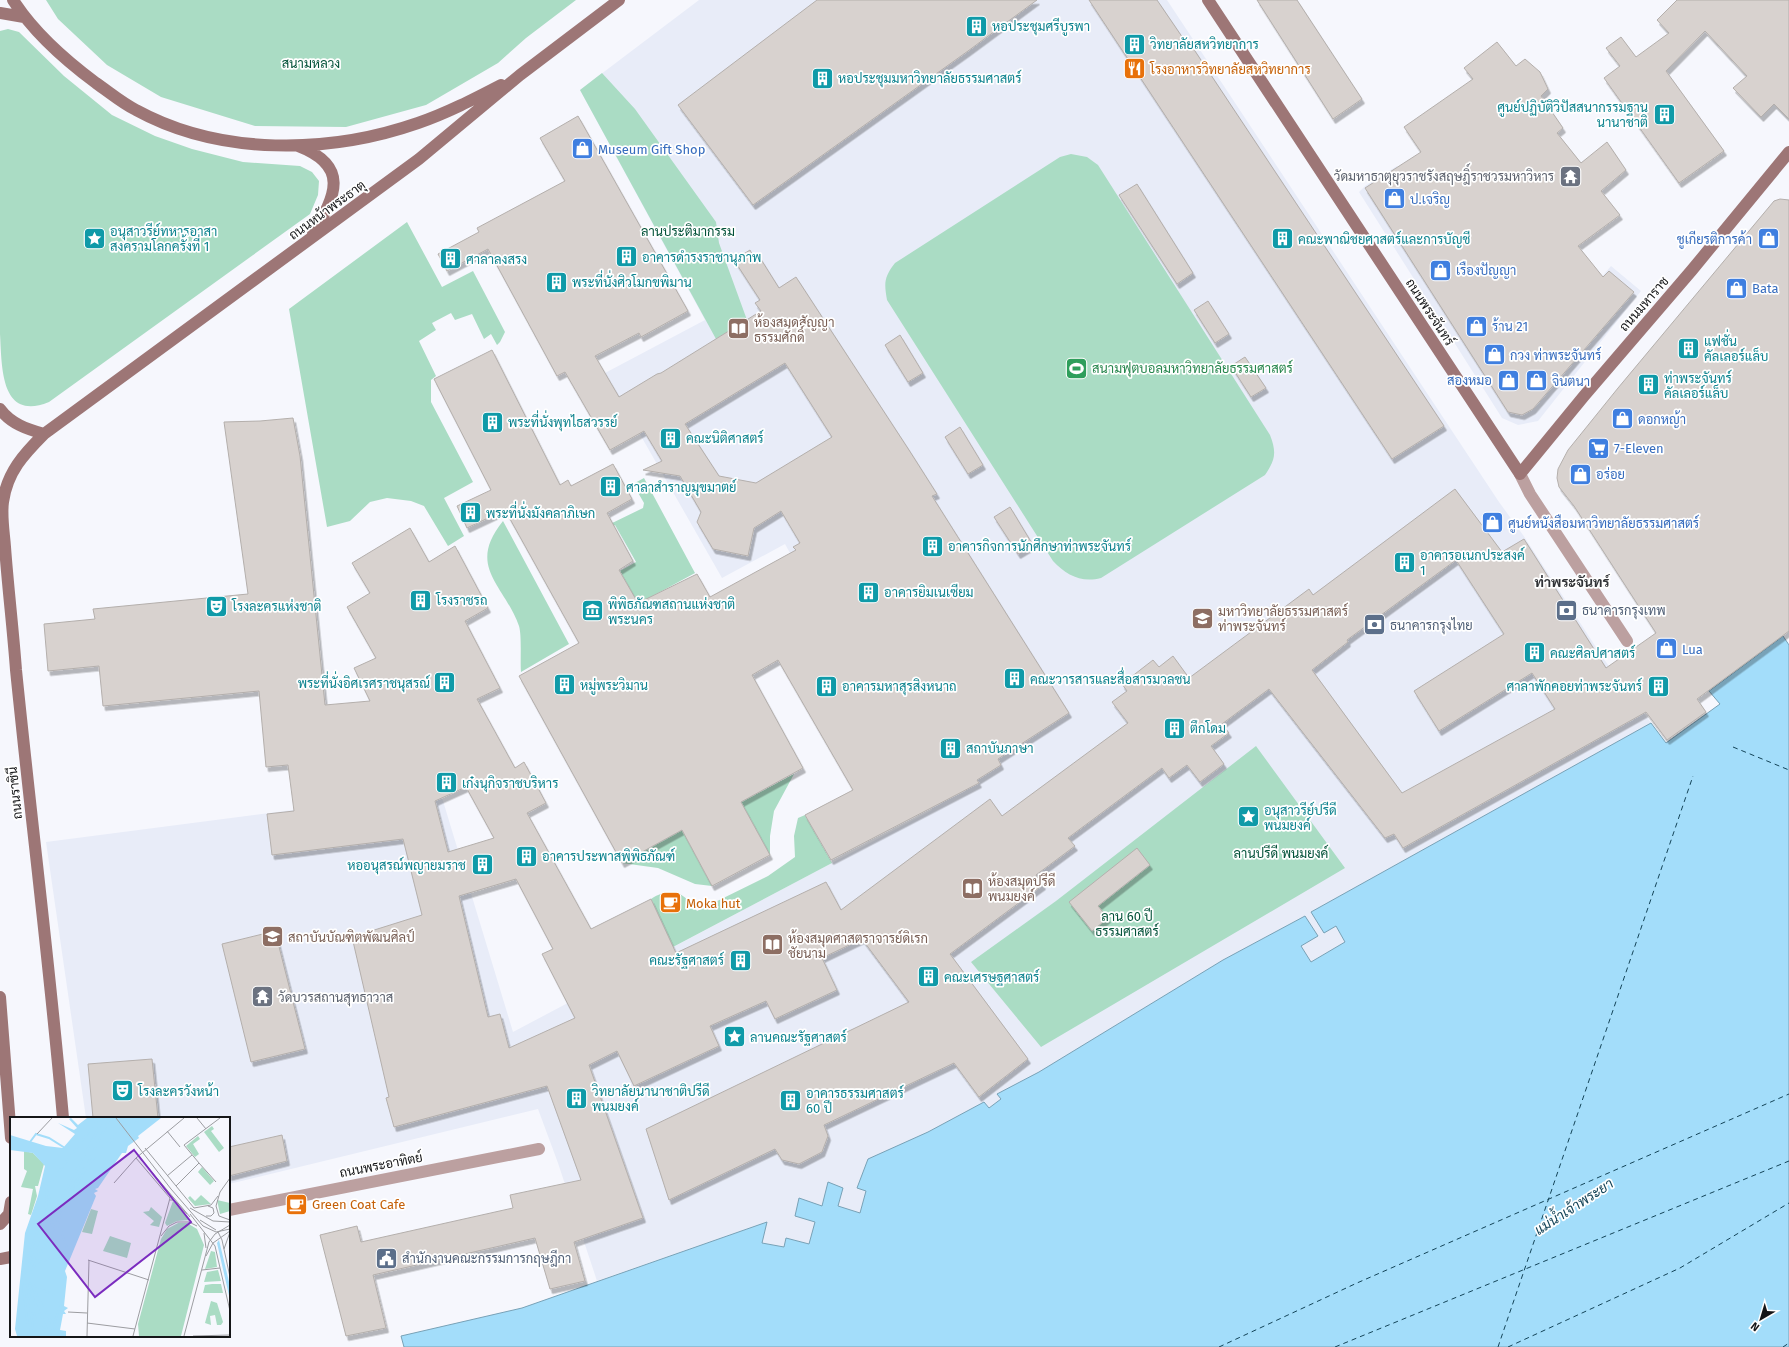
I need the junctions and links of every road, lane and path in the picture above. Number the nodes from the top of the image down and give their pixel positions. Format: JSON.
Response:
{"nodes":[{"id":1,"x":13,"y":0,"type":"edge"},
{"id":2,"x":619,"y":0,"type":"edge"},
{"id":3,"x":1208,"y":0,"type":"edge"},
{"id":4,"x":0,"y":13,"type":"edge"},
{"id":5,"x":24,"y":17,"type":"junction"},
{"id":6,"x":520,"y":75,"type":"junction"},
{"id":7,"x":295,"y":145,"type":"junction"},
{"id":8,"x":1789,"y":152,"type":"edge"},
{"id":9,"x":311,"y":238,"type":"junction"},
{"id":10,"x":0,"y":409,"type":"edge"},
{"id":11,"x":44,"y":434,"type":"junction"},
{"id":12,"x":1520,"y":474,"type":"junction"},
{"id":13,"x":1627,"y":641,"type":"dead end"},
{"id":14,"x":0,"y":997,"type":"edge"},
{"id":15,"x":63,"y":1117,"type":"edge"},
{"id":16,"x":10,"y":1125,"type":"edge"},
{"id":17,"x":539,"y":1148,"type":"dead end"},
{"id":18,"x":230,"y":1210,"type":"edge"},
{"id":19,"x":10,"y":1215,"type":"edge"},
{"id":20,"x":0,"y":1224,"type":"edge"},
{"id":21,"x":10,"y":1257,"type":"edge"},
{"id":22,"x":0,"y":1259,"type":"edge"}],
"edges":[{"from":1,"to":5,"type":"street"},
{"from":2,"to":6,"type":"street","name":"ถนนหน้าพระธาตุ"},
{"from":3,"to":12,"type":"street","name":"ถนนพระจันทร์"},
{"from":4,"to":5,"type":"street"},
{"from":5,"to":7,"type":"street"},
{"from":6,"to":7,"type":"street"},
{"from":6,"to":9,"type":"street","name":"ถนนหน้าพระธาตุ"},
{"from":7,"to":9,"type":"street"},
{"from":8,"to":12,"type":"street","name":"ถนนมหาราช"},
{"from":9,"to":11,"type":"street","name":"ถนนหน้าพระธาตุ"},
{"from":10,"to":11,"type":"street"},
{"from":11,"to":15,"type":"street","name":"ถนนราชินี"},
{"from":12,"to":13,"type":"street","name":"ถนนพระจันทร์"},
{"from":14,"to":16,"type":"street"},
{"from":17,"to":18,"type":"street","name":"ถนนพระอาทิตย์"},
{"from":19,"to":20,"type":"street"},
{"from":21,"to":22,"type":"street"}]}
